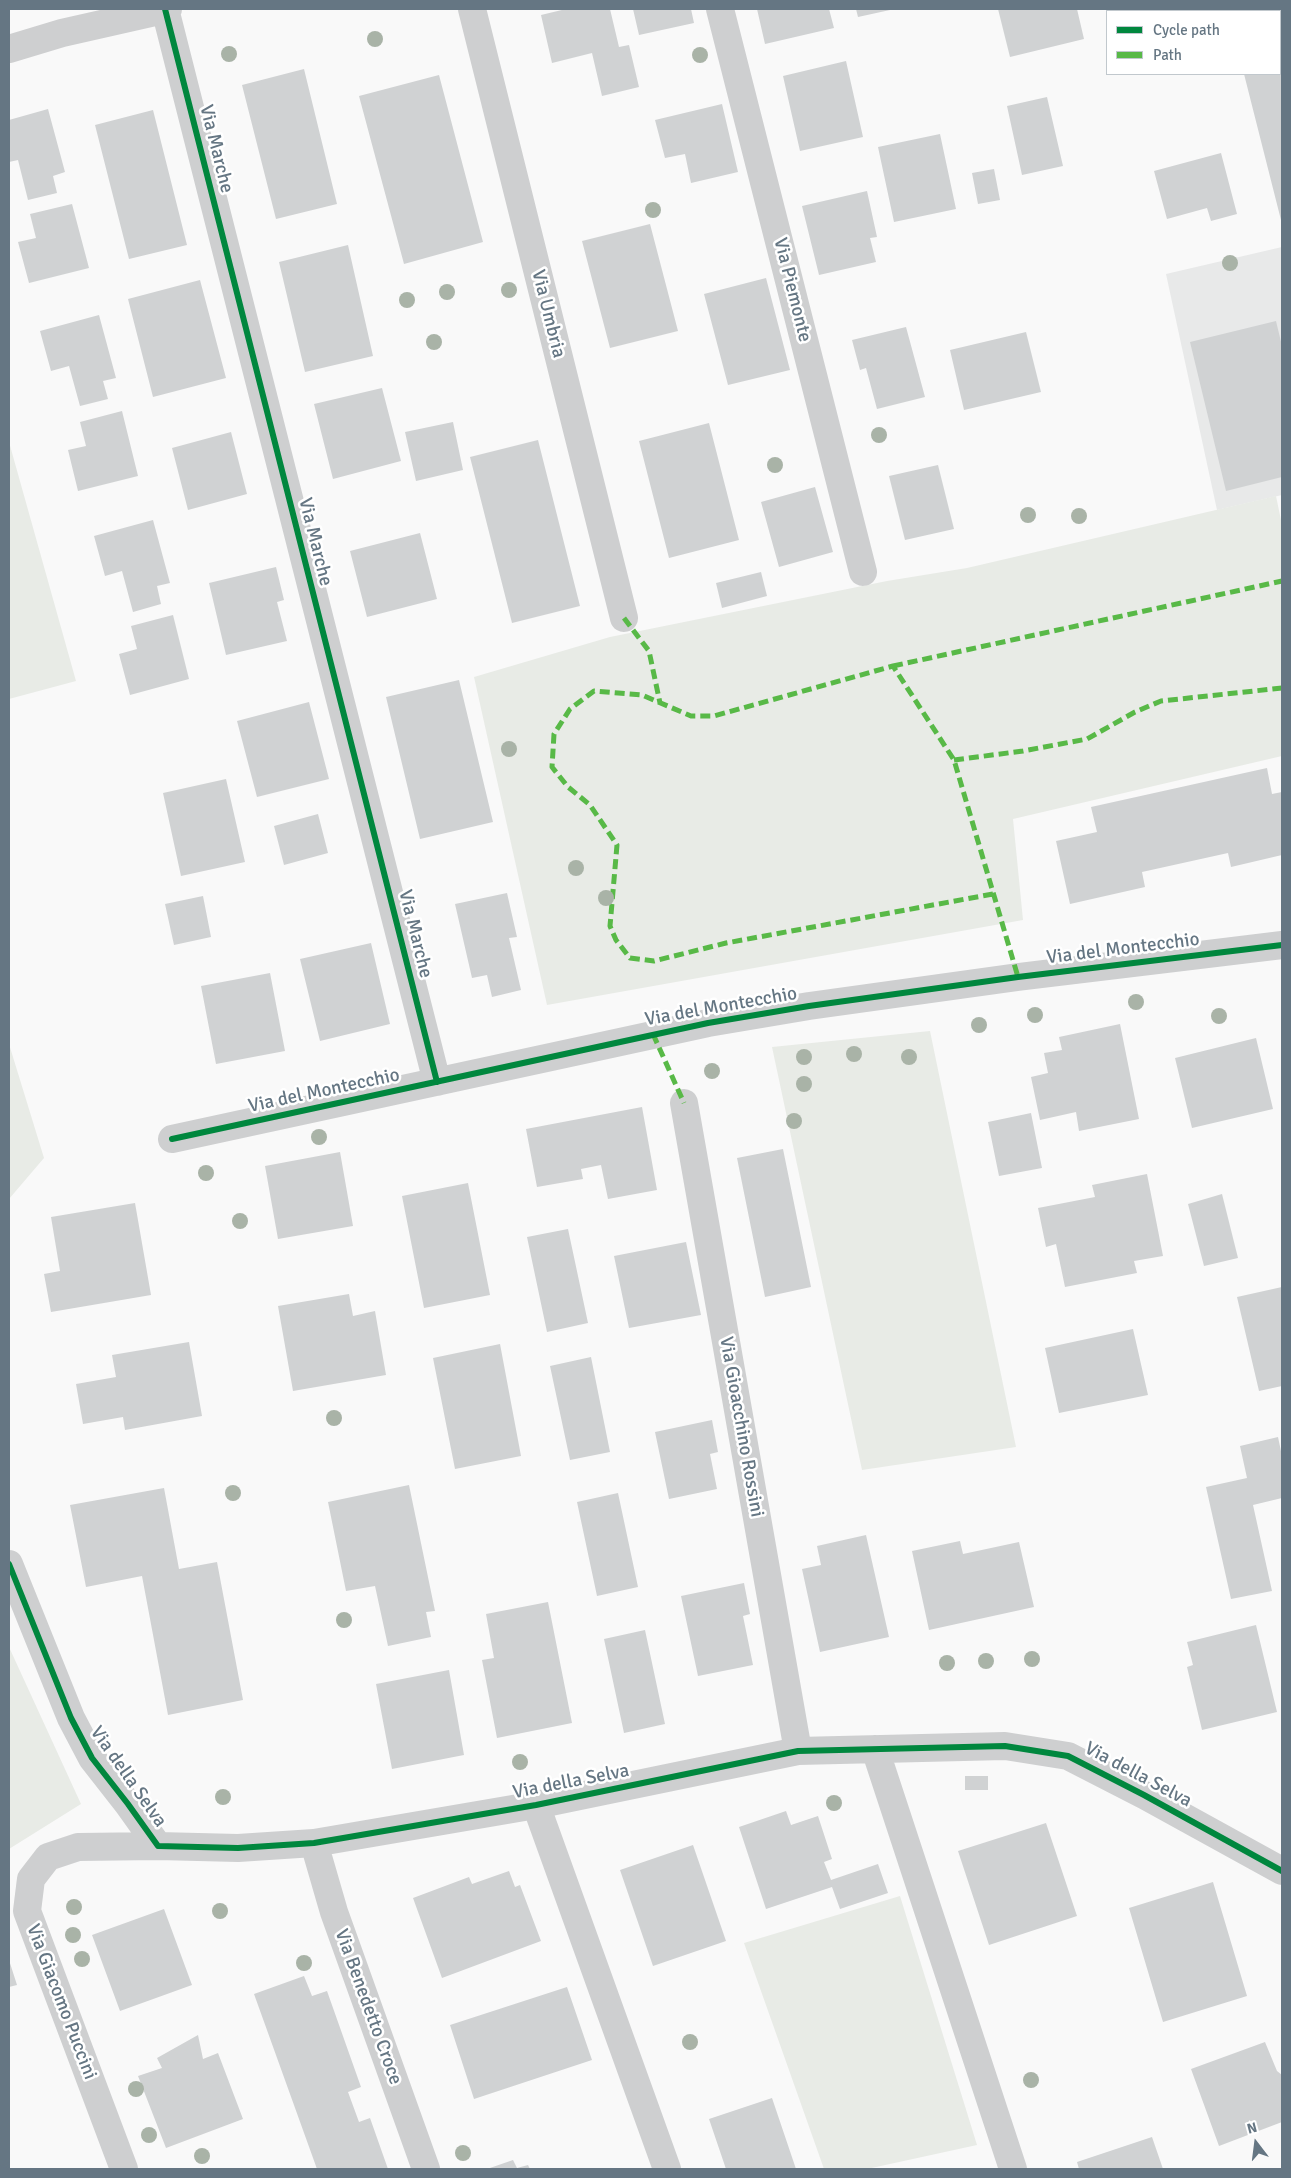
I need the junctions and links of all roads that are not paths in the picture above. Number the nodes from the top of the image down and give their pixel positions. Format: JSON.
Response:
{"nodes":[{"id":1,"x":166,"y":9,"type":"edge"},
{"id":2,"x":472,"y":9,"type":"edge"},
{"id":3,"x":720,"y":9,"type":"edge"},
{"id":4,"x":9,"y":48,"type":"edge"},
{"id":5,"x":863,"y":572,"type":"dead end"},
{"id":6,"x":624,"y":618,"type":"dead end"},
{"id":7,"x":1282,"y":945,"type":"edge"},
{"id":8,"x":437,"y":1082,"type":"junction"},
{"id":9,"x":684,"y":1103,"type":"dead end"},
{"id":10,"x":172,"y":1139,"type":"dead end"},
{"id":11,"x":9,"y":1564,"type":"edge"},
{"id":12,"x":874,"y":1749,"type":"junction"},
{"id":13,"x":798,"y":1751,"type":"junction"},
{"id":14,"x":536,"y":1805,"type":"junction"},
{"id":15,"x":314,"y":1843,"type":"junction"},
{"id":16,"x":158,"y":1846,"type":"junction"},
{"id":17,"x":1282,"y":1871,"type":"edge"},
{"id":18,"x":124,"y":2169,"type":"edge"},
{"id":19,"x":426,"y":2169,"type":"edge"},
{"id":20,"x":667,"y":2169,"type":"edge"},
{"id":21,"x":1013,"y":2169,"type":"edge"}],
"edges":[{"from":1,"to":4,"type":"street"},
{"from":1,"to":8,"type":"street","name":"Via Marche"},
{"from":2,"to":6,"type":"street","name":"Via Umbria"},
{"from":3,"to":5,"type":"street","name":"Via Piemonte"},
{"from":7,"to":8,"type":"street","name":"Via del Montecchio"},
{"from":8,"to":10,"type":"street","name":"Via del Montecchio"},
{"from":9,"to":13,"type":"street","name":"Via Gioacchino Rossini"},
{"from":11,"to":16,"type":"street","name":"Via della Selva"},
{"from":12,"to":13,"type":"street","name":"Via della Selva"},
{"from":12,"to":17,"type":"street","name":"Via della Selva"},
{"from":12,"to":21,"type":"street"},
{"from":13,"to":14,"type":"street","name":"Via della Selva"},
{"from":14,"to":15,"type":"street","name":"Via della Selva"},
{"from":14,"to":20,"type":"street","name":"Via della Selva"},
{"from":15,"to":16,"type":"street","name":"Via della Selva"},
{"from":15,"to":19,"type":"street","name":"Via Benedetto Croce"},
{"from":16,"to":18,"type":"street","name":"Via Giacomo Puccini"}]}
